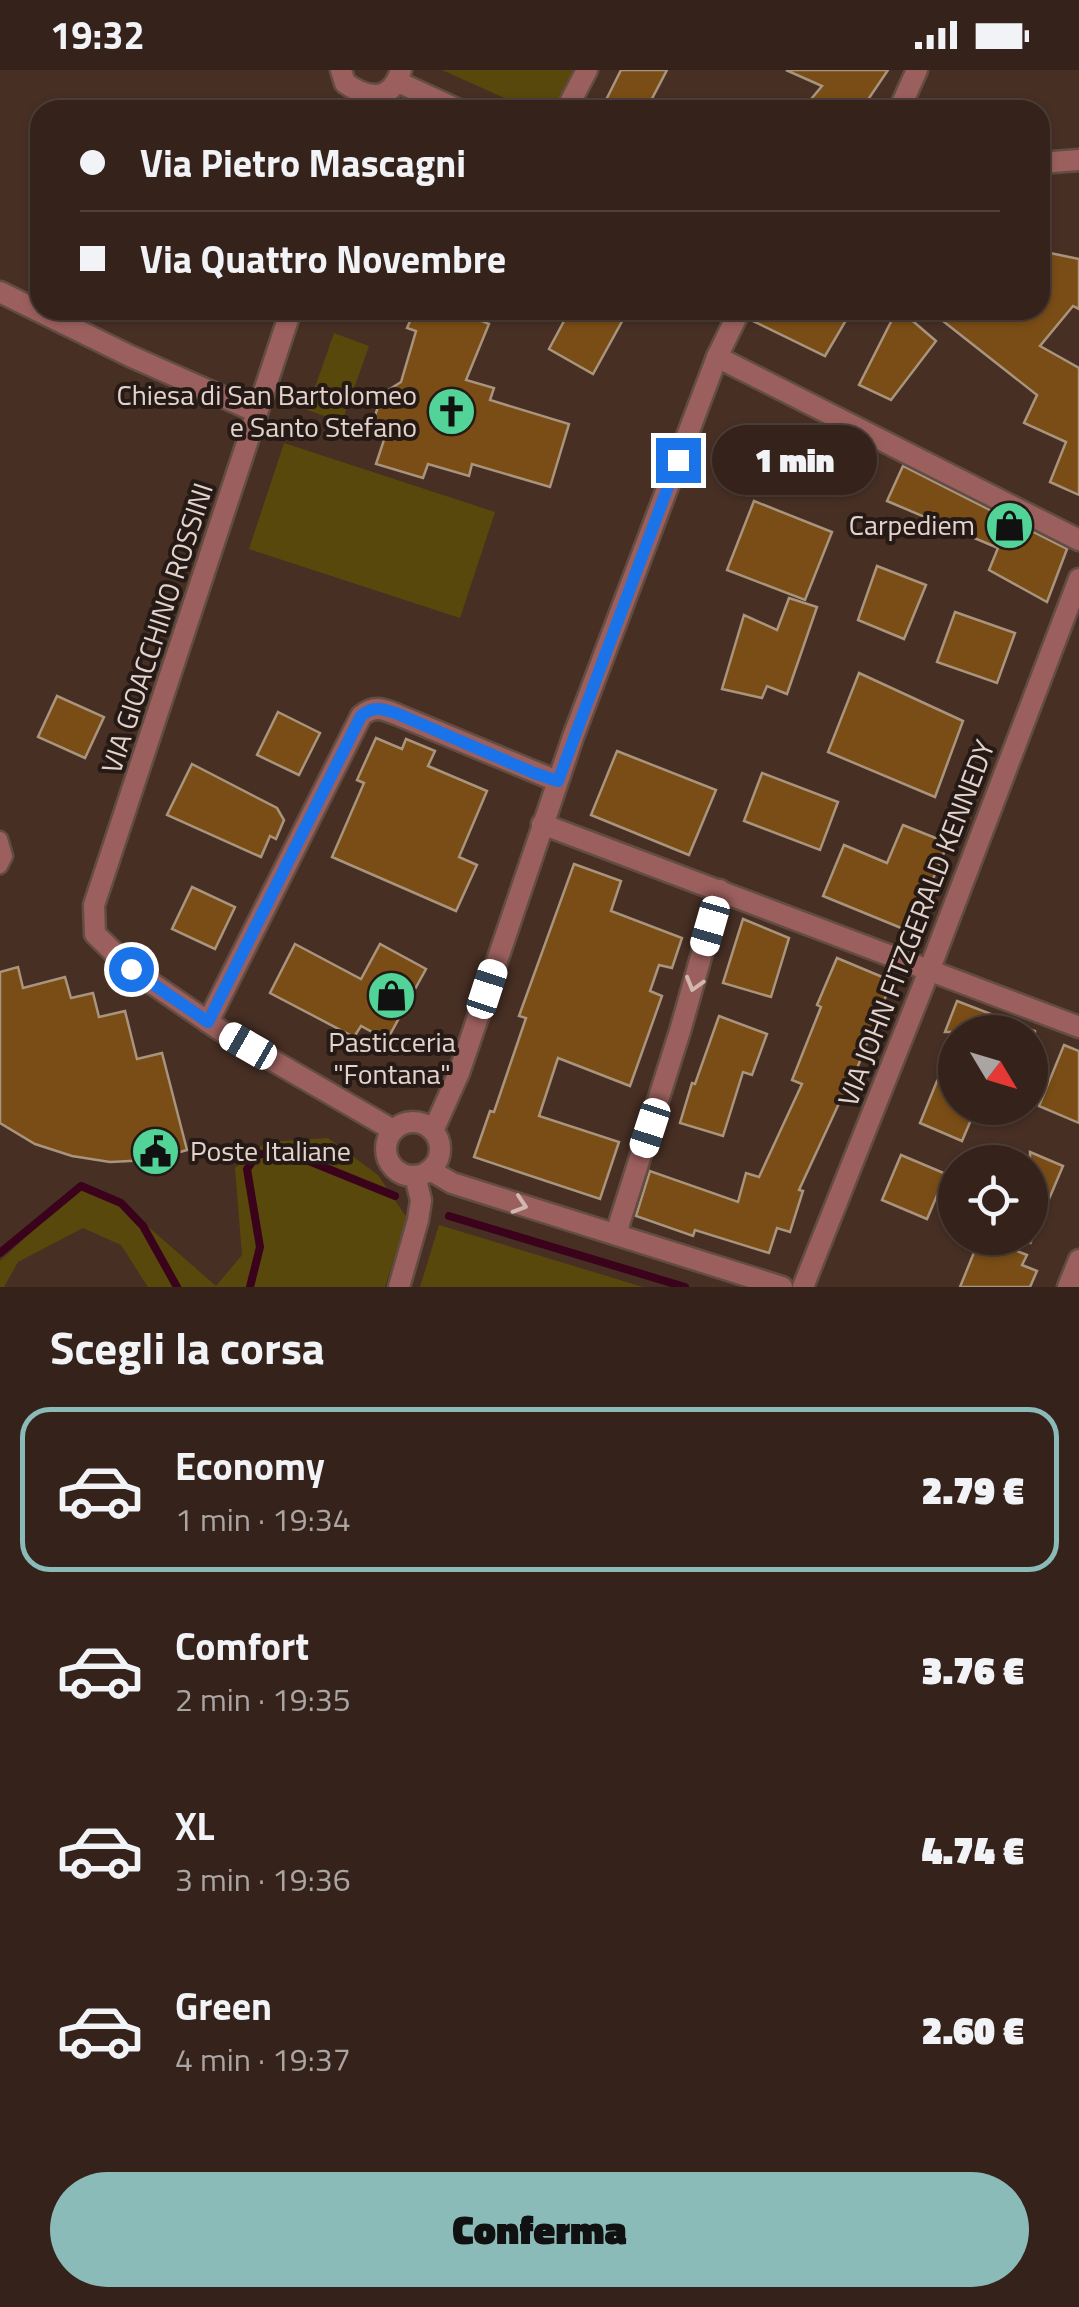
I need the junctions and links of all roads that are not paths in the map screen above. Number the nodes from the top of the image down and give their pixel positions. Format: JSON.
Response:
{"nodes":[{"id":1,"x":341,"y":70,"type":"edge"},
{"id":2,"x":587,"y":70,"type":"edge"},
{"id":3,"x":909,"y":75,"type":"edge"},
{"id":4,"x":399,"y":76,"type":"edge"},
{"id":5,"x":359,"y":100,"type":"edge"},
{"id":6,"x":368,"y":100,"type":"edge"},
{"id":7,"x":441,"y":100,"type":"edge"},
{"id":8,"x":571,"y":100,"type":"edge"},
{"id":9,"x":901,"y":100,"type":"edge"},
{"id":10,"x":1079,"y":160,"type":"edge"},
{"id":11,"x":1050,"y":162,"type":"edge"},
{"id":12,"x":0,"y":292,"type":"edge"},
{"id":13,"x":30,"y":307,"type":"edge"},
{"id":14,"x":57,"y":320,"type":"edge"},
{"id":15,"x":288,"y":320,"type":"edge"},
{"id":16,"x":735,"y":320,"type":"edge"},
{"id":17,"x":717,"y":357,"type":"junction"},
{"id":18,"x":257,"y":412,"type":"junction"},
{"id":19,"x":1079,"y":540,"type":"edge"},
{"id":20,"x":1079,"y":579,"type":"edge"},
{"id":21,"x":558,"y":781,"type":"junction"},
{"id":22,"x":542,"y":824,"type":"junction"},
{"id":23,"x":0,"y":838,"type":"edge"},
{"id":24,"x":0,"y":866,"type":"edge"},
{"id":25,"x":720,"y":890,"type":"junction"},
{"id":26,"x":929,"y":971,"type":"junction"},
{"id":27,"x":208,"y":1022,"type":"junction"},
{"id":28,"x":1079,"y":1026,"type":"edge"},
{"id":29,"x":393,"y":1130,"type":"junction"},
{"id":30,"x":433,"y":1131,"type":"junction"},
{"id":31,"x":422,"y":1173,"type":"junction"},
{"id":32,"x":618,"y":1236,"type":"junction"},
{"id":33,"x":1079,"y":1260,"type":"edge"},
{"id":34,"x":399,"y":1287,"type":"edge"},
{"id":35,"x":782,"y":1287,"type":"edge"},
{"id":36,"x":803,"y":1287,"type":"edge"},
{"id":37,"x":1068,"y":1287,"type":"edge"}],
"edges":[{"from":1,"to":5,"type":"street"},
{"from":2,"to":8,"type":"street"},
{"from":3,"to":9,"type":"street"},
{"from":4,"to":6,"type":"street"},
{"from":4,"to":7,"type":"street"},
{"from":10,"to":11,"type":"street"},
{"from":12,"to":13,"type":"street"},
{"from":14,"to":18,"type":"street"},
{"from":15,"to":18,"type":"street","name":"VIA GIOACCHINO ROSSINI"},
{"from":16,"to":17,"type":"street"},
{"from":17,"to":19,"type":"street"},
{"from":17,"to":21,"type":"street"},
{"from":18,"to":27,"type":"street","name":"VIA GIOACCHINO ROSSINI"},
{"from":20,"to":26,"type":"street","name":"VIA JOHN FITZGERALD KENNEDY"},
{"from":21,"to":22,"type":"street"},
{"from":21,"to":27,"type":"street"},
{"from":22,"to":25,"type":"street"},
{"from":22,"to":30,"type":"street"},
{"from":23,"to":24,"type":"lane"},
{"from":25,"to":26,"type":"street"},
{"from":25,"to":32,"type":"street","one_way":true},
{"from":26,"to":28,"type":"street"},
{"from":26,"to":36,"type":"street","name":"VIA JOHN FITZGERALD KENNEDY"},
{"from":27,"to":29,"type":"street"},
{"from":29,"to":30,"type":"street"},
{"from":29,"to":31,"type":"street"},
{"from":30,"to":31,"type":"street"},
{"from":31,"to":32,"type":"street","one_way":true},
{"from":31,"to":34,"type":"street"},
{"from":32,"to":35,"type":"street"},
{"from":33,"to":37,"type":"street"}]}
